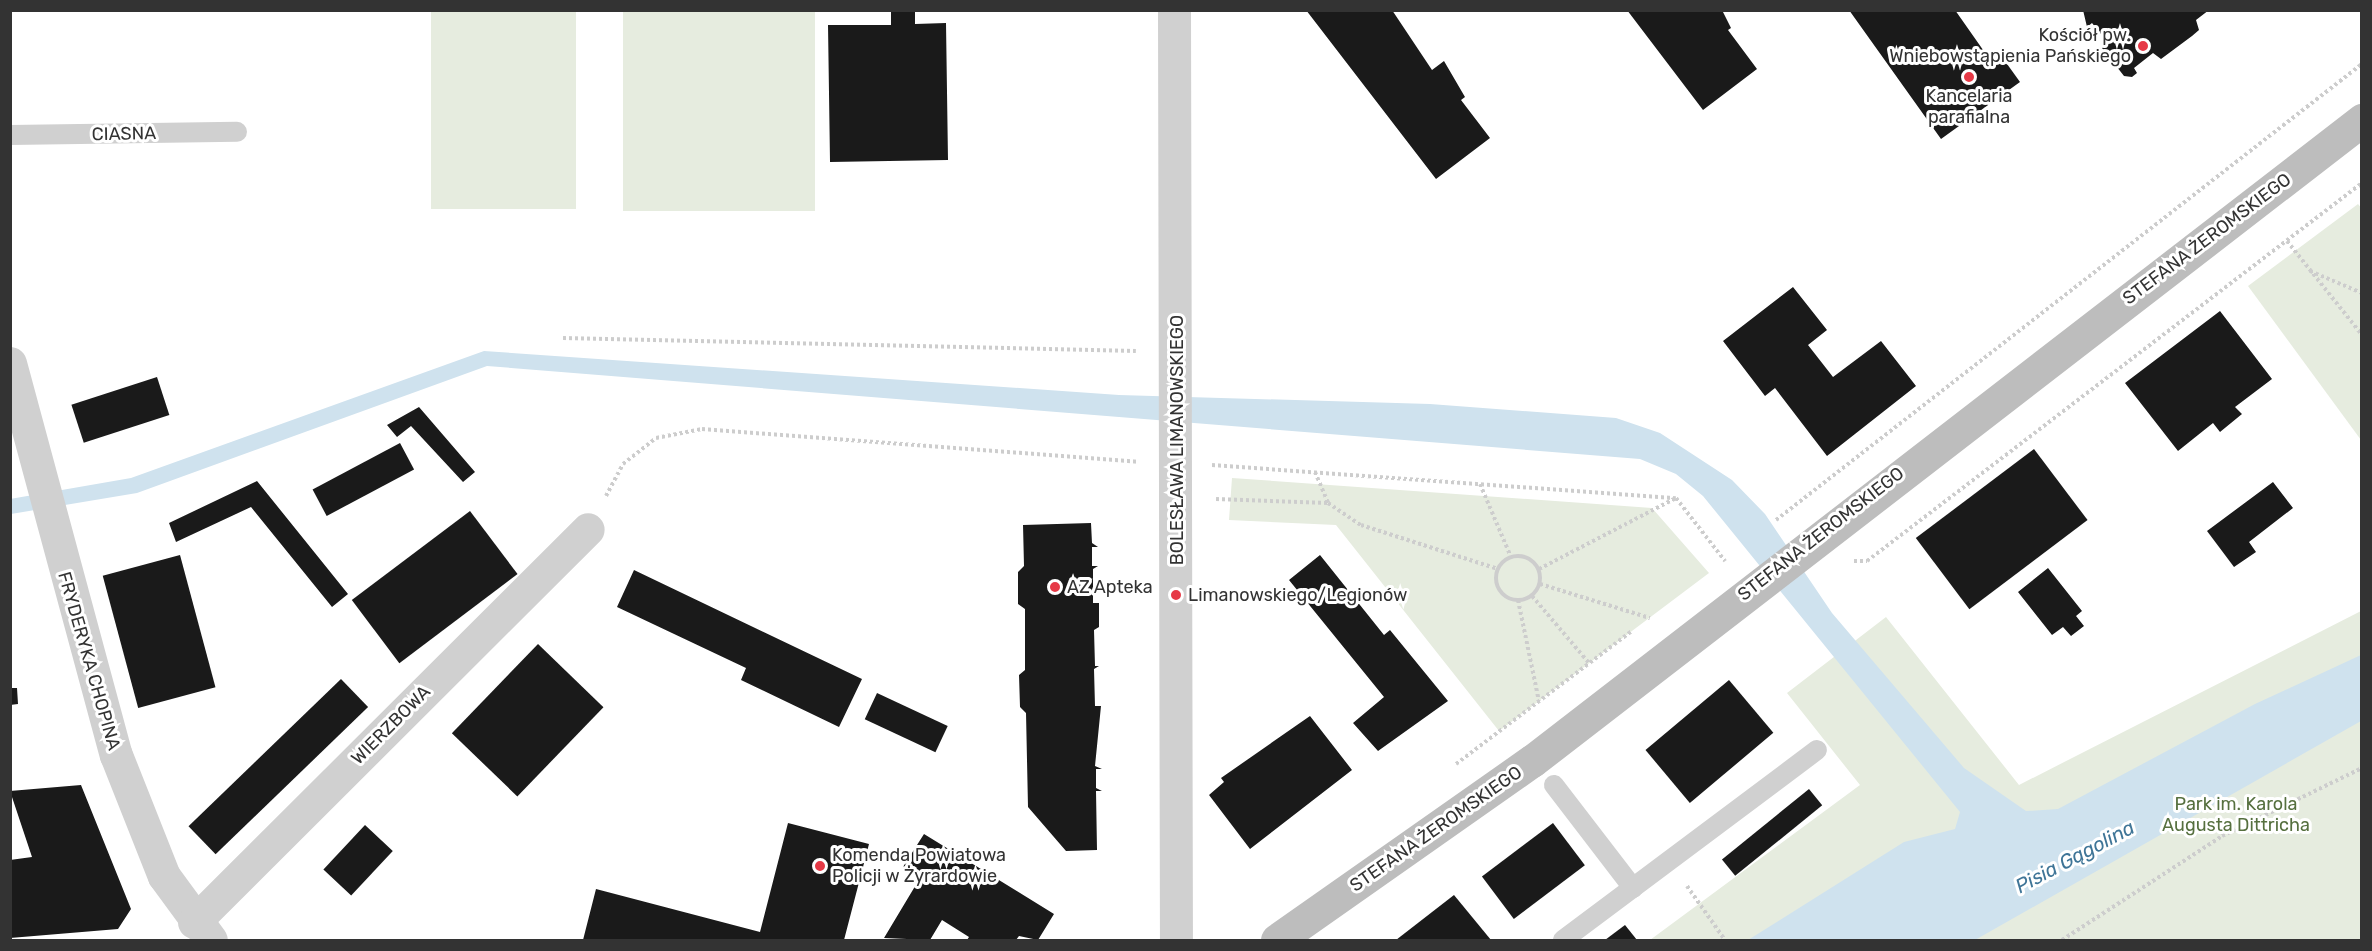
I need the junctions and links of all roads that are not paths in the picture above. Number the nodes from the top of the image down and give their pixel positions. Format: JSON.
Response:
{"nodes":[{"id":1,"x":1174,"y":10,"type":"edge"},
{"id":2,"x":2361,"y":120,"type":"edge"},
{"id":3,"x":237,"y":132,"type":"dead end"},
{"id":4,"x":10,"y":135,"type":"edge"},
{"id":5,"x":10,"y":363,"type":"edge"},
{"id":6,"x":588,"y":528,"type":"road end"},
{"id":7,"x":1817,"y":750,"type":"dead end"},
{"id":8,"x":1554,"y":785,"type":"dead end"},
{"id":9,"x":1633,"y":888,"type":"junction"},
{"id":10,"x":202,"y":931,"type":"edge"},
{"id":11,"x":1176,"y":940,"type":"edge"},
{"id":12,"x":1276,"y":940,"type":"edge"},
{"id":13,"x":1563,"y":940,"type":"edge"}],
"edges":[{"from":1,"to":11,"type":"street","name":"BOLESŁAWA LIMANOWSKIEGO"},
{"from":2,"to":12,"type":"street","name":"STEFANA ŻEROMSKIEGO"},
{"from":3,"to":4,"type":"lane","name":"CIASNA"},
{"from":5,"to":10,"type":"street","name":"FRYDERYKA CHOPINA"},
{"from":6,"to":10,"type":"street","name":"WIERZBOWA"},
{"from":7,"to":9,"type":"lane"},
{"from":8,"to":9,"type":"lane"},
{"from":9,"to":13,"type":"lane"}]}
